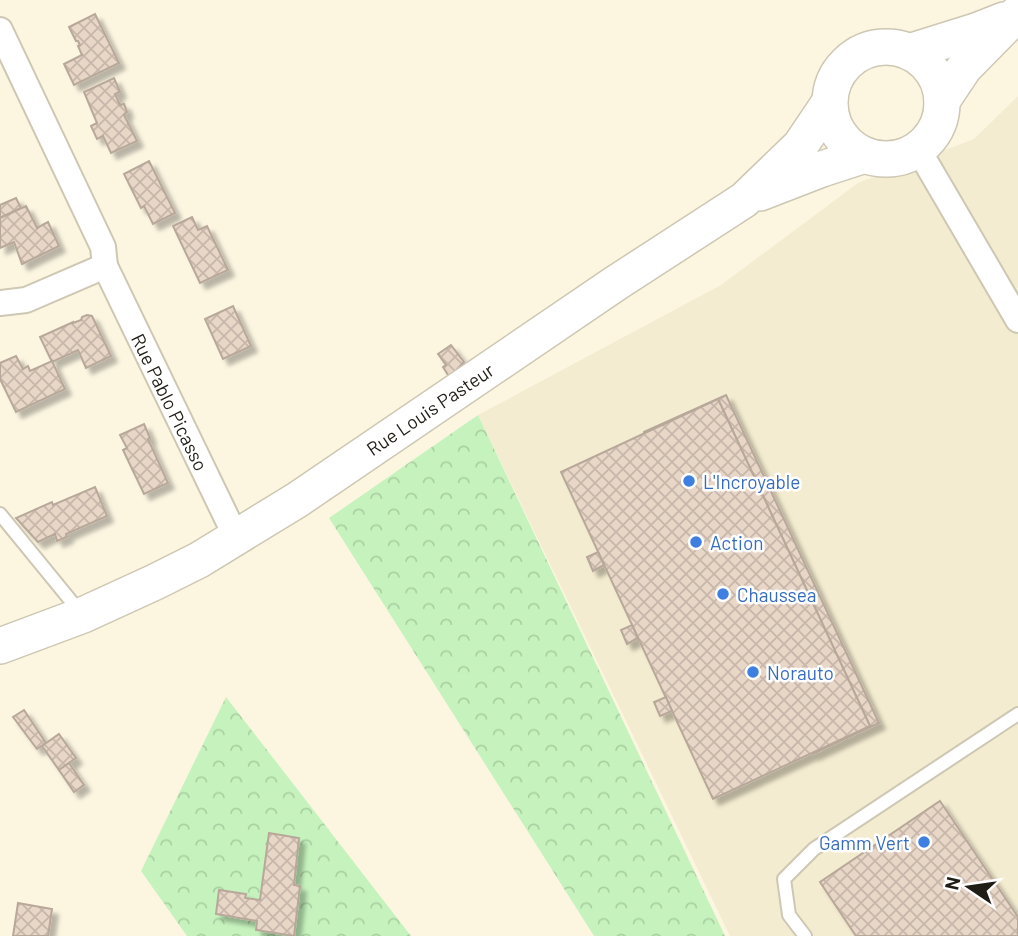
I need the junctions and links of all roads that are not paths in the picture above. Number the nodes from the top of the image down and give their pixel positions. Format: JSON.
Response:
{"nodes":[{"id":1,"x":1017,"y":14,"type":"edge"},
{"id":2,"x":0,"y":30,"type":"edge"},
{"id":3,"x":909,"y":52,"type":"junction"},
{"id":4,"x":942,"y":101,"type":"junction"},
{"id":5,"x":830,"y":103,"type":"junction"},
{"id":6,"x":918,"y":149,"type":"junction"},
{"id":7,"x":865,"y":155,"type":"junction"},
{"id":8,"x":744,"y":200,"type":"junction"},
{"id":9,"x":105,"y":266,"type":"junction"},
{"id":10,"x":0,"y":303,"type":"edge"},
{"id":11,"x":1018,"y":319,"type":"edge"},
{"id":12,"x":0,"y":514,"type":"edge"},
{"id":13,"x":236,"y":537,"type":"junction"},
{"id":14,"x":95,"y":609,"type":"junction"},
{"id":15,"x":0,"y":646,"type":"edge"},
{"id":16,"x":1018,"y":714,"type":"edge"},
{"id":17,"x":805,"y":936,"type":"edge"}],
"edges":[{"from":1,"to":3,"type":"main road"},
{"from":1,"to":4,"type":"main road"},
{"from":2,"to":9,"type":"street","name":"Rue Pablo Picasso"},
{"from":3,"to":4,"type":"main road"},
{"from":3,"to":5,"type":"main road"},
{"from":4,"to":6,"type":"main road"},
{"from":5,"to":7,"type":"main road"},
{"from":5,"to":8,"type":"main road","name":"Rue Louis Pasteur"},
{"from":6,"to":7,"type":"main road"},
{"from":6,"to":11,"type":"street"},
{"from":7,"to":8,"type":"main road","name":"Rue Louis Pasteur"},
{"from":8,"to":13,"type":"main road","name":"Rue Louis Pasteur"},
{"from":9,"to":10,"type":"street"},
{"from":9,"to":13,"type":"street","name":"Rue Pablo Picasso"},
{"from":12,"to":14,"type":"lane"},
{"from":13,"to":14,"type":"main road","name":"Rue Louis Pasteur"},
{"from":14,"to":15,"type":"main road","name":"Rue Louis Pasteur"},
{"from":16,"to":17,"type":"lane"}]}
